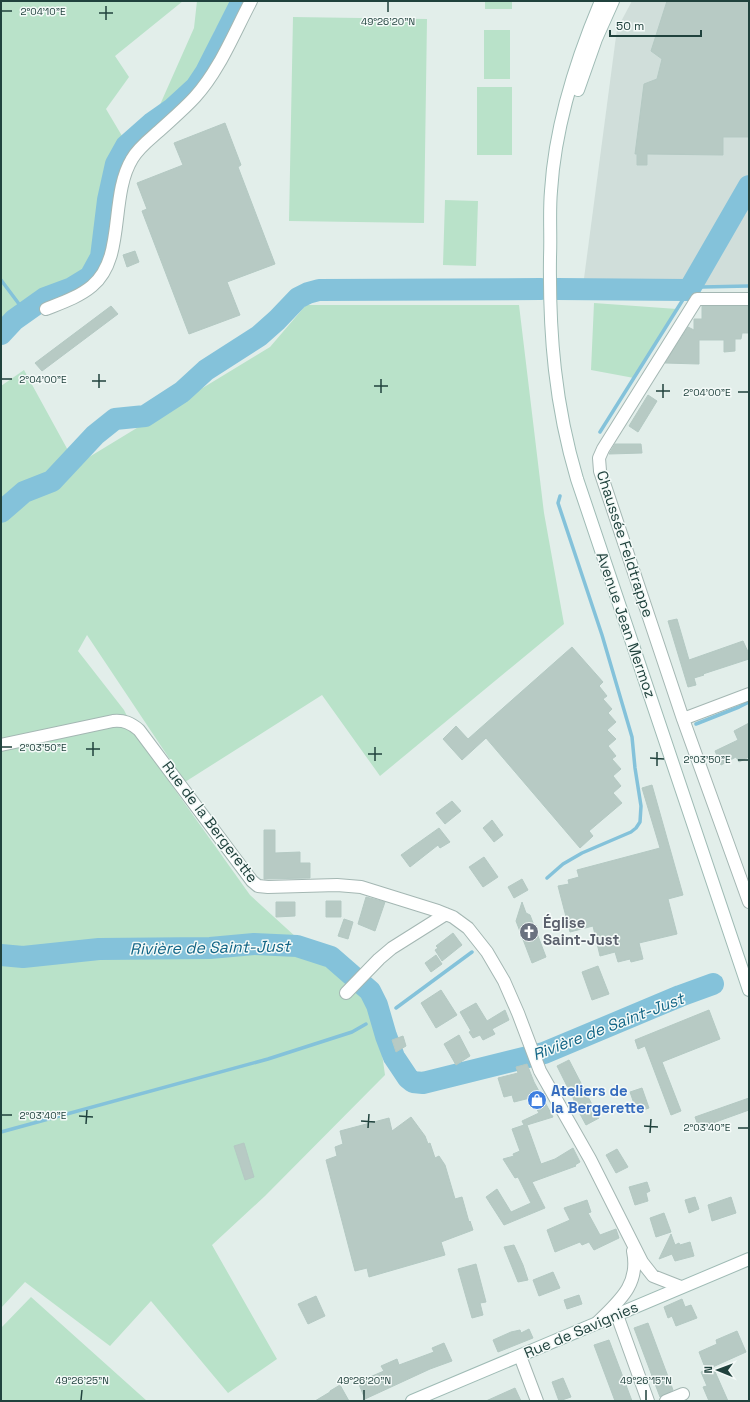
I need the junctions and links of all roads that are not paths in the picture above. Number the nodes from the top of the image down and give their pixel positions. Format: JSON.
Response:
{"nodes":[{"id":1,"x":251,"y":1,"type":"edge"},
{"id":2,"x":601,"y":1,"type":"edge"},
{"id":3,"x":613,"y":1,"type":"edge"},
{"id":4,"x":550,"y":251,"type":"junction"},
{"id":5,"x":749,"y":299,"type":"edge"},
{"id":6,"x":46,"y":309,"type":"dead end"},
{"id":7,"x":749,"y":694,"type":"edge"},
{"id":8,"x":683,"y":719,"type":"junction"},
{"id":9,"x":1,"y":745,"type":"edge"},
{"id":10,"x":749,"y":902,"type":"edge"},
{"id":11,"x":446,"y":914,"type":"junction"},
{"id":12,"x":354,"y":985,"type":"dead end"},
{"id":13,"x":749,"y":990,"type":"edge"},
{"id":14,"x":628,"y":1232,"type":"junction"},
{"id":15,"x":749,"y":1259,"type":"edge"},
{"id":16,"x":681,"y":1287,"type":"junction"},
{"id":17,"x":617,"y":1315,"type":"junction"},
{"id":18,"x":596,"y":1324,"type":"junction"},
{"id":19,"x":520,"y":1356,"type":"junction"},
{"id":20,"x":683,"y":1394,"type":"dead end"},
{"id":21,"x":419,"y":1400,"type":"edge"},
{"id":22,"x":538,"y":1401,"type":"edge"},
{"id":23,"x":648,"y":1401,"type":"edge"},
{"id":24,"x":666,"y":1401,"type":"edge"}],
"edges":[{"from":1,"to":6,"type":"street"},
{"from":2,"to":4,"type":"street","name":"Avenue Jean Mermoz"},
{"from":3,"to":4,"type":"street","name":"Avenue Jean Mermoz"},
{"from":4,"to":13,"type":"street","name":"Avenue Jean Mermoz"},
{"from":5,"to":8,"type":"street","name":"Chaussée Feldtrappe"},
{"from":7,"to":8,"type":"street"},
{"from":8,"to":10,"type":"street"},
{"from":9,"to":11,"type":"street","name":"Rue de la Bergerette"},
{"from":11,"to":12,"type":"street"},
{"from":11,"to":14,"type":"street","name":"Rue de la Bergerette"},
{"from":14,"to":16,"type":"street","name":"Rue de la Bergerette"},
{"from":14,"to":18,"type":"street","name":"Rue de la Bergerette"},
{"from":15,"to":16,"type":"street","name":"Rue de Savignies"},
{"from":16,"to":17,"type":"street","name":"Rue de Savignies"},
{"from":17,"to":18,"type":"street","name":"Rue de Savignies"},
{"from":17,"to":23,"type":"street"},
{"from":18,"to":19,"type":"street","name":"Rue de Savignies"},
{"from":19,"to":21,"type":"street","name":"Rue de Savignies"},
{"from":19,"to":22,"type":"street"},
{"from":20,"to":24,"type":"street"}]}
